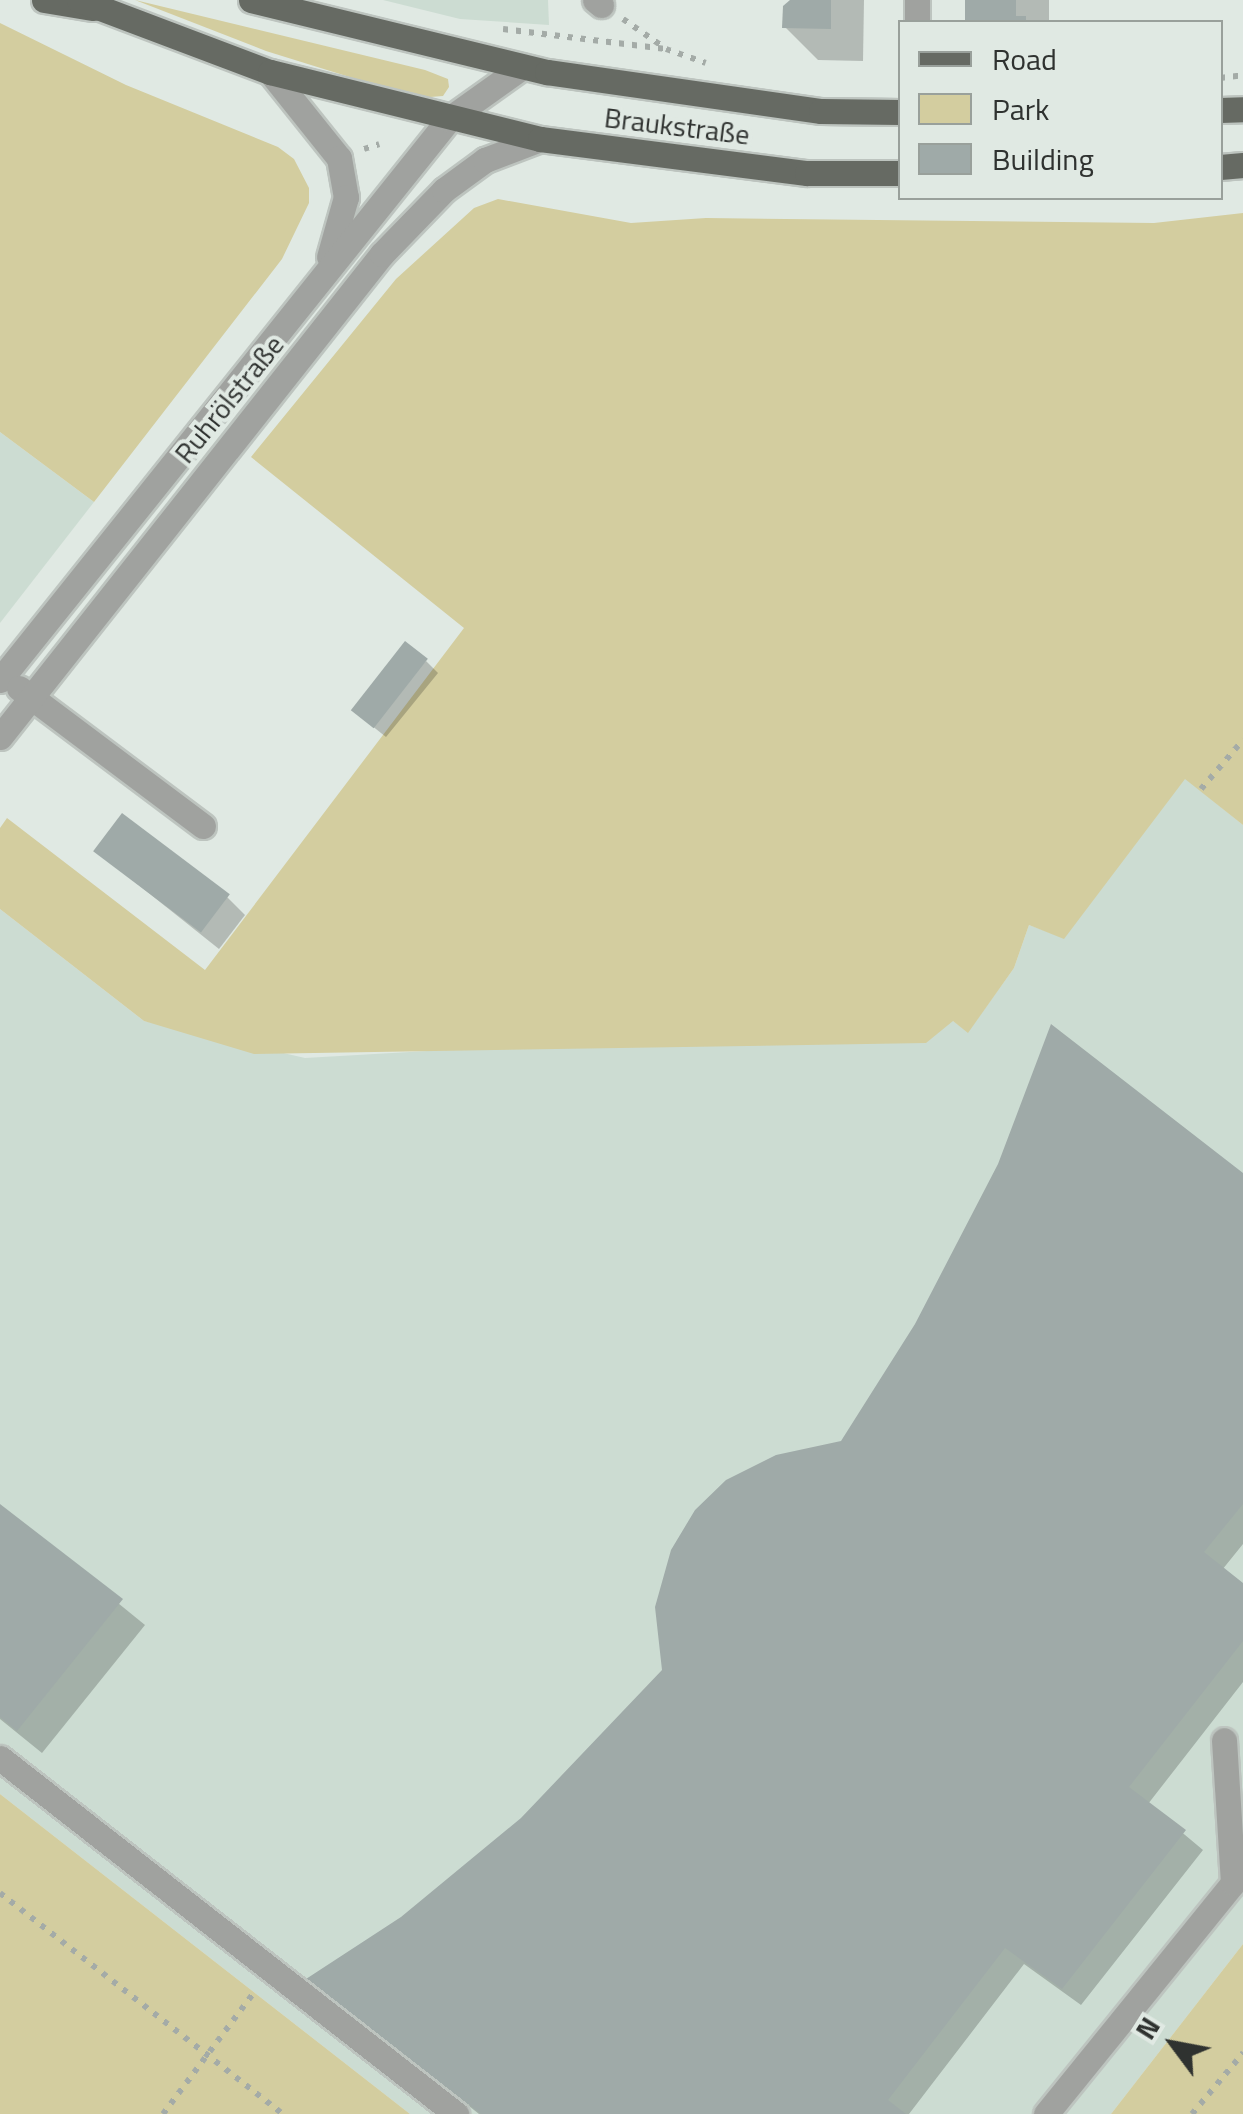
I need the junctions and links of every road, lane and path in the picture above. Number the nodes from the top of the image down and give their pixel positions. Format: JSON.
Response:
{"nodes":[{"id":1,"x":44,"y":0,"type":"edge"},
{"id":2,"x":252,"y":0,"type":"edge"},
{"id":3,"x":598,"y":2,"type":"edge"},
{"id":4,"x":88,"y":4,"type":"edge"},
{"id":5,"x":496,"y":29,"type":"dead end"},
{"id":6,"x":666,"y":49,"type":"junction"},
{"id":7,"x":522,"y":67,"type":"junction"},
{"id":8,"x":722,"y":68,"type":"dead end"},
{"id":9,"x":270,"y":72,"type":"junction"},
{"id":10,"x":898,"y":112,"type":"edge"},
{"id":11,"x":450,"y":119,"type":"junction"},
{"id":12,"x":540,"y":139,"type":"junction"},
{"id":13,"x":898,"y":173,"type":"edge"},
{"id":14,"x":326,"y":267,"type":"junction"},
{"id":15,"x":2,"y":678,"type":"edge"},
{"id":16,"x":30,"y":698,"type":"junction"},
{"id":17,"x":0,"y":737,"type":"edge"},
{"id":18,"x":1243,"y":740,"type":"edge"},
{"id":19,"x":1201,"y":789,"type":"dead end"},
{"id":20,"x":203,"y":826,"type":"dead end"},
{"id":21,"x":1224,"y":1740,"type":"dead end"},
{"id":22,"x":0,"y":1758,"type":"edge"},
{"id":23,"x":0,"y":1893,"type":"edge"},
{"id":24,"x":270,"y":1970,"type":"junction"},
{"id":25,"x":209,"y":2052,"type":"junction"},
{"id":26,"x":1243,"y":2052,"type":"edge"},
{"id":27,"x":163,"y":2114,"type":"edge"},
{"id":28,"x":283,"y":2114,"type":"edge"},
{"id":29,"x":456,"y":2114,"type":"edge"},
{"id":30,"x":1046,"y":2114,"type":"edge"},
{"id":31,"x":1192,"y":2114,"type":"edge"}],
"edges":[{"from":1,"to":4,"type":"main road","name":"Braukstraße"},
{"from":2,"to":7,"type":"main road","name":"Braukstraße"},
{"from":3,"to":6,"type":"path"},
{"from":4,"to":9,"type":"main road","name":"Braukstraße"},
{"from":5,"to":6,"type":"path"},
{"from":6,"to":8,"type":"path"},
{"from":7,"to":10,"type":"main road","name":"Braukstraße"},
{"from":7,"to":11,"type":"street"},
{"from":9,"to":11,"type":"main road","name":"Braukstraße"},
{"from":9,"to":14,"type":"street"},
{"from":11,"to":12,"type":"main road","name":"Braukstraße"},
{"from":11,"to":14,"type":"street"},
{"from":12,"to":13,"type":"main road","name":"Braukstraße"},
{"from":12,"to":16,"type":"street","name":"Ruhrölstraße"},
{"from":14,"to":15,"type":"street","name":"Ruhrölstraße"},
{"from":15,"to":16,"type":"street"},
{"from":16,"to":17,"type":"street","name":"Ruhrölstraße"},
{"from":16,"to":20,"type":"street"},
{"from":18,"to":19,"type":"path"},
{"from":21,"to":30,"type":"street"},
{"from":22,"to":24,"type":"street"},
{"from":23,"to":25,"type":"path"},
{"from":24,"to":25,"type":"path"},
{"from":24,"to":29,"type":"street"},
{"from":25,"to":27,"type":"path"},
{"from":25,"to":28,"type":"path"},
{"from":26,"to":31,"type":"path"}]}
